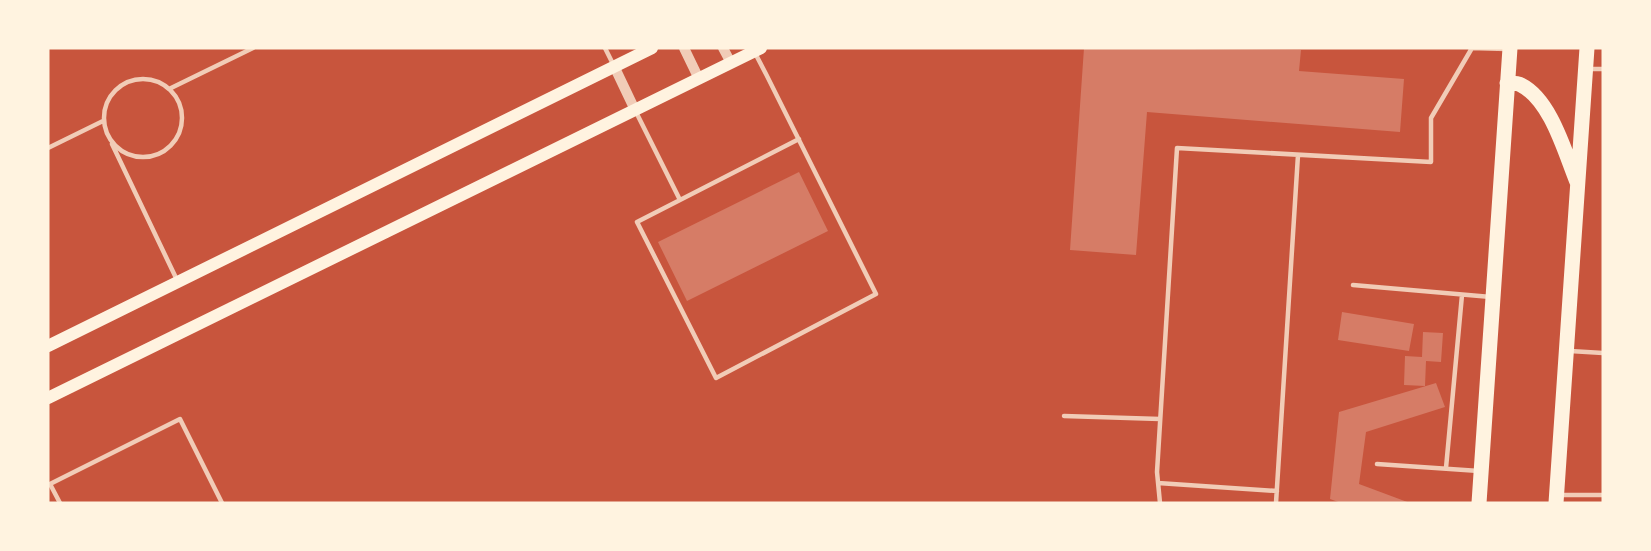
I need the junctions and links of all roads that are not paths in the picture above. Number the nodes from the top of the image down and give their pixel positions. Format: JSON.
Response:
{"nodes":[{"id":1,"x":253,"y":48,"type":"edge"},
{"id":2,"x":605,"y":48,"type":"edge"},
{"id":3,"x":652,"y":48,"type":"edge"},
{"id":4,"x":684,"y":48,"type":"edge"},
{"id":5,"x":723,"y":48,"type":"edge"},
{"id":6,"x":1471,"y":48,"type":"edge"},
{"id":7,"x":1510,"y":48,"type":"edge"},
{"id":8,"x":1587,"y":48,"type":"edge"},
{"id":9,"x":756,"y":49,"type":"edge"},
{"id":10,"x":731,"y":63,"type":"junction"},
{"id":11,"x":615,"y":68,"type":"junction"},
{"id":12,"x":1586,"y":69,"type":"junction"},
{"id":13,"x":1603,"y":69,"type":"edge"},
{"id":14,"x":699,"y":79,"type":"junction"},
{"id":15,"x":1508,"y":83,"type":"junction"},
{"id":16,"x":169,"y":89,"type":"junction"},
{"id":17,"x":635,"y":110,"type":"junction"},
{"id":18,"x":104,"y":121,"type":"junction"},
{"id":19,"x":799,"y":140,"type":"junction"},
{"id":20,"x":111,"y":141,"type":"junction"},
{"id":21,"x":48,"y":148,"type":"edge"},
{"id":22,"x":1298,"y":155,"type":"junction"},
{"id":23,"x":1578,"y":184,"type":"junction"},
{"id":24,"x":680,"y":200,"type":"junction"},
{"id":25,"x":178,"y":282,"type":"junction"},
{"id":26,"x":1353,"y":285,"type":"dead end"},
{"id":27,"x":1462,"y":295,"type":"junction"},
{"id":28,"x":1493,"y":298,"type":"junction"},
{"id":29,"x":48,"y":346,"type":"edge"},
{"id":30,"x":1567,"y":351,"type":"junction"},
{"id":31,"x":1603,"y":353,"type":"edge"},
{"id":32,"x":48,"y":398,"type":"edge"},
{"id":33,"x":1064,"y":416,"type":"dead end"},
{"id":34,"x":1160,"y":419,"type":"junction"},
{"id":35,"x":1377,"y":464,"type":"dead end"},
{"id":36,"x":1446,"y":468,"type":"junction"},
{"id":37,"x":1482,"y":471,"type":"junction"},
{"id":38,"x":1158,"y":483,"type":"junction"},
{"id":39,"x":49,"y":484,"type":"edge"},
{"id":40,"x":1277,"y":491,"type":"junction"},
{"id":41,"x":1603,"y":495,"type":"edge"},
{"id":42,"x":1556,"y":499,"type":"edge"},
{"id":43,"x":60,"y":503,"type":"edge"},
{"id":44,"x":222,"y":503,"type":"edge"},
{"id":45,"x":1160,"y":503,"type":"edge"},
{"id":46,"x":1276,"y":503,"type":"edge"},
{"id":47,"x":1479,"y":503,"type":"edge"}],
"edges":[{"from":1,"to":16,"type":"lane"},
{"from":2,"to":11,"type":"lane"},
{"from":3,"to":11,"type":"main road"},
{"from":4,"to":14,"type":"street"},
{"from":5,"to":10,"type":"street"},
{"from":6,"to":7,"type":"lane"},
{"from":6,"to":22,"type":"lane"},
{"from":7,"to":15,"type":"main road"},
{"from":8,"to":12,"type":"main road"},
{"from":9,"to":10,"type":"main road"},
{"from":9,"to":19,"type":"lane"},
{"from":10,"to":14,"type":"main road"},
{"from":11,"to":17,"type":"street"},
{"from":11,"to":25,"type":"main road"},
{"from":12,"to":13,"type":"lane"},
{"from":12,"to":23,"type":"main road"},
{"from":14,"to":17,"type":"main road"},
{"from":15,"to":23,"type":"main road"},
{"from":15,"to":28,"type":"main road"},
{"from":16,"to":18,"type":"lane"},
{"from":16,"to":20,"type":"lane"},
{"from":17,"to":24,"type":"lane"},
{"from":17,"to":32,"type":"main road"},
{"from":18,"to":20,"type":"lane"},
{"from":18,"to":21,"type":"lane"},
{"from":19,"to":24,"type":"lane"},
{"from":19,"to":24,"type":"lane"},
{"from":20,"to":25,"type":"lane"},
{"from":22,"to":34,"type":"lane"},
{"from":22,"to":40,"type":"lane"},
{"from":23,"to":30,"type":"main road"},
{"from":25,"to":29,"type":"main road"},
{"from":26,"to":27,"type":"lane"},
{"from":27,"to":28,"type":"lane"},
{"from":27,"to":36,"type":"lane"},
{"from":28,"to":37,"type":"main road"},
{"from":30,"to":31,"type":"lane"},
{"from":30,"to":42,"type":"main road"},
{"from":33,"to":34,"type":"lane"},
{"from":34,"to":38,"type":"lane"},
{"from":35,"to":36,"type":"lane"},
{"from":36,"to":37,"type":"lane"},
{"from":37,"to":47,"type":"main road"},
{"from":38,"to":40,"type":"lane"},
{"from":38,"to":45,"type":"lane"},
{"from":39,"to":43,"type":"lane"},
{"from":39,"to":44,"type":"lane"},
{"from":40,"to":46,"type":"lane"},
{"from":41,"to":42,"type":"lane"}]}
